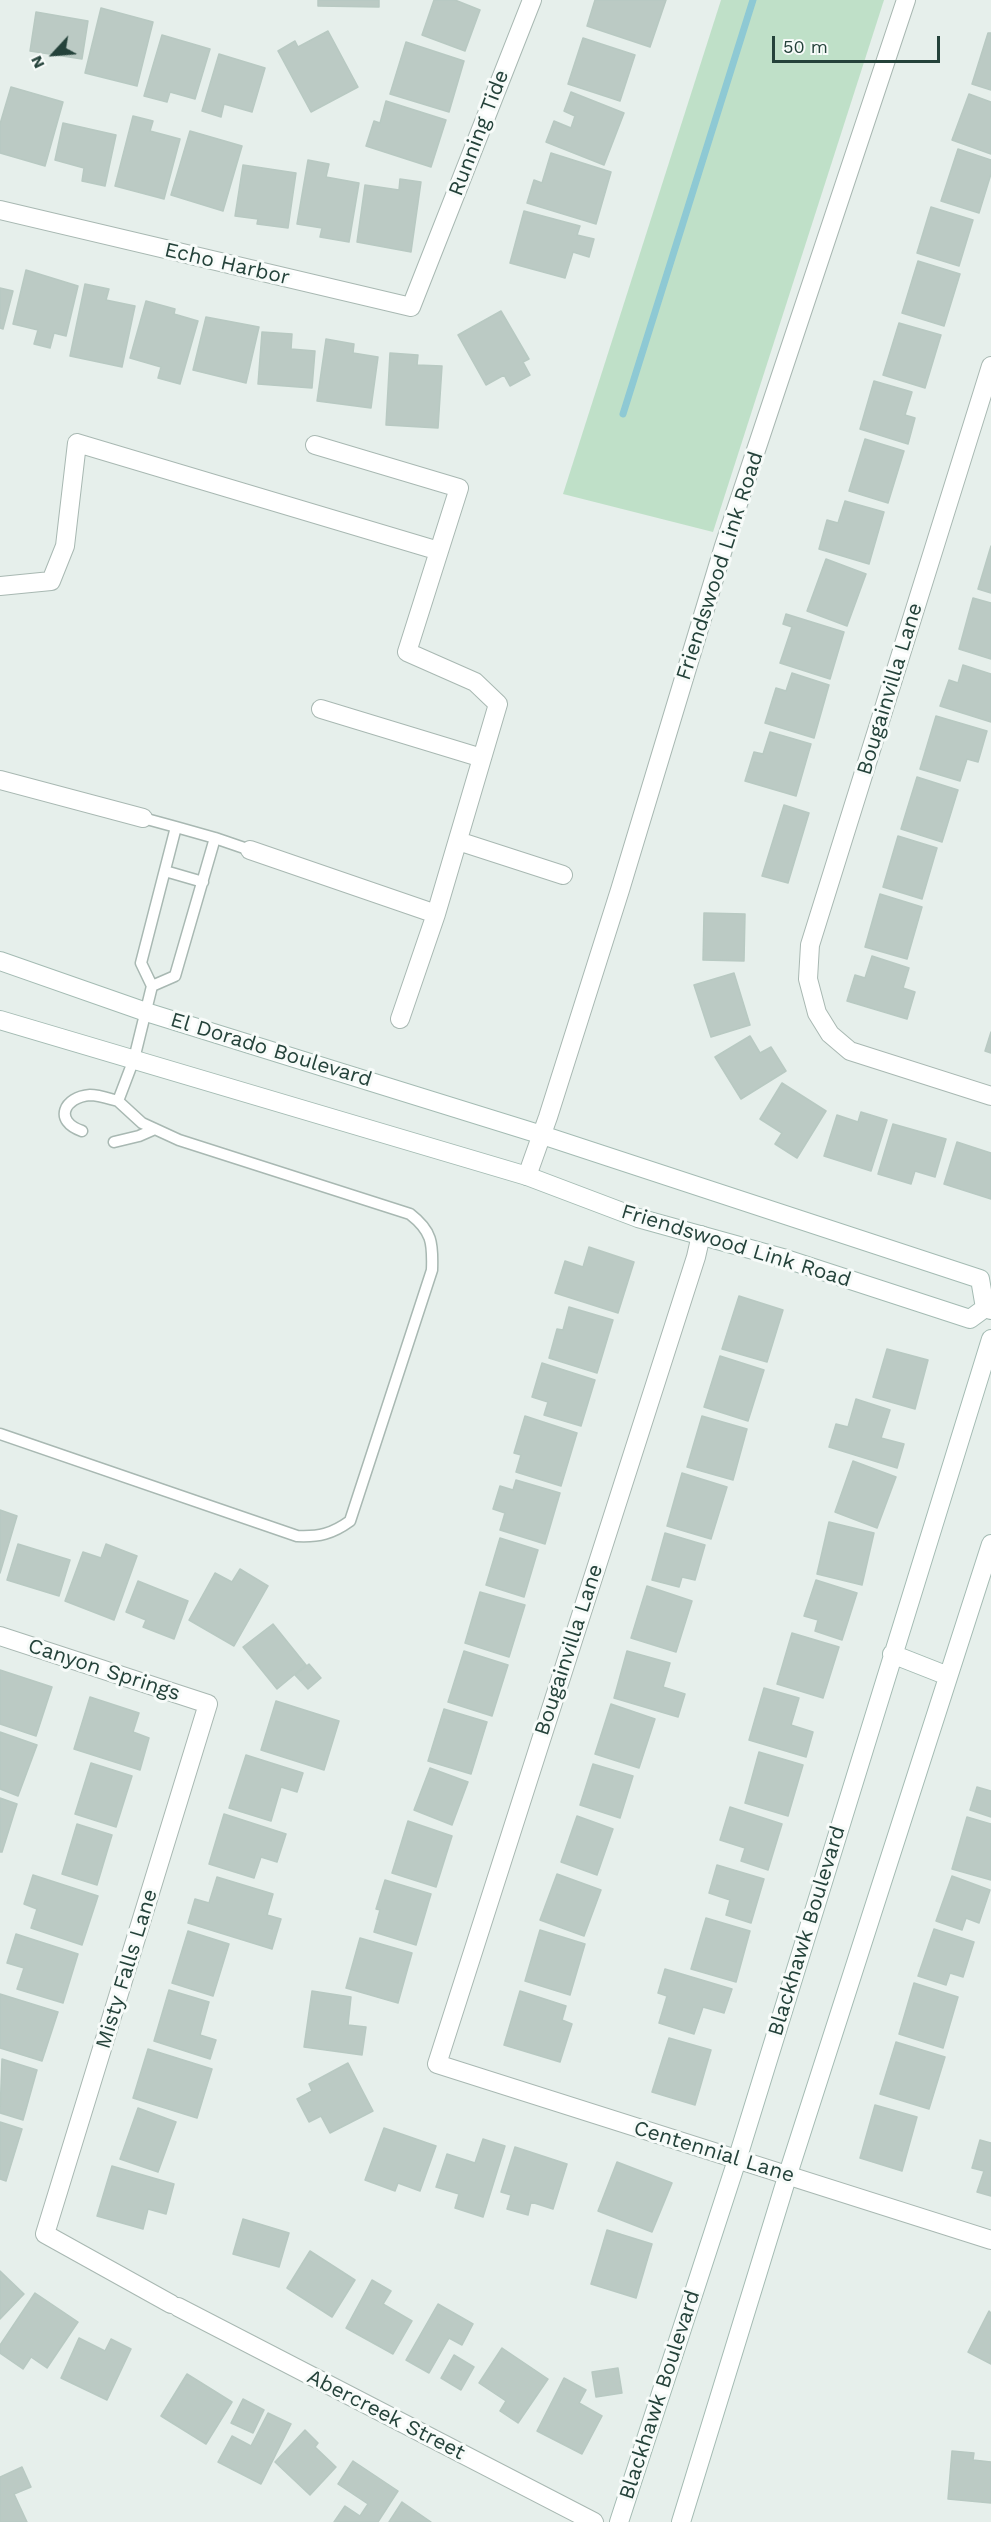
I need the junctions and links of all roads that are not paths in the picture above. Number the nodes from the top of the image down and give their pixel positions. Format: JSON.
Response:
{"nodes":[{"id":1,"x":532,"y":0,"type":"edge"},
{"id":2,"x":906,"y":0,"type":"edge"},
{"id":3,"x":0,"y":210,"type":"edge"},
{"id":4,"x":427,"y":267,"type":"joint"},
{"id":5,"x":991,"y":366,"type":"edge"},
{"id":6,"x":315,"y":445,"type":"dead end"},
{"id":7,"x":439,"y":551,"type":"junction"},
{"id":8,"x":0,"y":586,"type":"edge"},
{"id":9,"x":321,"y":709,"type":"dead end"},
{"id":10,"x":482,"y":758,"type":"junction"},
{"id":11,"x":0,"y":780,"type":"edge"},
{"id":12,"x":143,"y":818,"type":"joint"},
{"id":13,"x":176,"y":827,"type":"junction"},
{"id":14,"x":215,"y":838,"type":"junction"},
{"id":15,"x":458,"y":840,"type":"junction"},
{"id":16,"x":250,"y":850,"type":"joint"},
{"id":17,"x":165,"y":871,"type":"junction"},
{"id":18,"x":562,"y":875,"type":"dead end"},
{"id":19,"x":203,"y":882,"type":"junction"},
{"id":20,"x":436,"y":914,"type":"junction"},
{"id":21,"x":0,"y":961,"type":"edge"},
{"id":22,"x":152,"y":986,"type":"junction"},
{"id":23,"x":147,"y":1011,"type":"junction"},
{"id":24,"x":400,"y":1019,"type":"dead end"},
{"id":25,"x":0,"y":1020,"type":"edge"},
{"id":26,"x":134,"y":1059,"type":"junction"},
{"id":27,"x":991,"y":1096,"type":"edge"},
{"id":28,"x":118,"y":1101,"type":"junction"},
{"id":29,"x":155,"y":1129,"type":"junction"},
{"id":30,"x":82,"y":1131,"type":"dead end"},
{"id":31,"x":542,"y":1136,"type":"junction"},
{"id":32,"x":114,"y":1142,"type":"dead end"},
{"id":33,"x":527,"y":1176,"type":"junction"},
{"id":34,"x":701,"y":1235,"type":"junction"},
{"id":35,"x":988,"y":1309,"type":"edge"},
{"id":36,"x":991,"y":1339,"type":"edge"},
{"id":37,"x":0,"y":1434,"type":"edge"},
{"id":38,"x":991,"y":1544,"type":"edge"},
{"id":39,"x":0,"y":1636,"type":"edge"},
{"id":40,"x":892,"y":1654,"type":"junction"},
{"id":41,"x":948,"y":1676,"type":"junction"},
{"id":42,"x":208,"y":1704,"type":"joint"},
{"id":43,"x":437,"y":2064,"type":"joint"},
{"id":44,"x":737,"y":2160,"type":"junction"},
{"id":45,"x":788,"y":2174,"type":"junction"},
{"id":46,"x":45,"y":2234,"type":"joint"},
{"id":47,"x":991,"y":2240,"type":"edge"},
{"id":48,"x":594,"y":2522,"type":"edge"},
{"id":49,"x":619,"y":2522,"type":"edge"},
{"id":50,"x":681,"y":2522,"type":"edge"}],
"edges":[{"from":1,"to":4,"type":"street","name":"Running Tide"},
{"from":2,"to":31,"type":"street","name":"Friendswood Link Road"},
{"from":3,"to":4,"type":"street","name":"Echo Harbor"},
{"from":5,"to":27,"type":"street","name":"Bougainvilla Lane"},
{"from":6,"to":7,"type":"street"},
{"from":7,"to":8,"type":"street"},
{"from":7,"to":10,"type":"street"},
{"from":9,"to":10,"type":"street"},
{"from":10,"to":15,"type":"street"},
{"from":11,"to":12,"type":"street"},
{"from":12,"to":13,"type":"lane"},
{"from":13,"to":14,"type":"lane"},
{"from":13,"to":17,"type":"lane"},
{"from":14,"to":16,"type":"lane"},
{"from":14,"to":19,"type":"lane"},
{"from":15,"to":18,"type":"street"},
{"from":15,"to":20,"type":"street"},
{"from":16,"to":20,"type":"street"},
{"from":17,"to":19,"type":"lane"},
{"from":17,"to":22,"type":"lane"},
{"from":19,"to":22,"type":"lane"},
{"from":20,"to":24,"type":"street"},
{"from":21,"to":23,"type":"street","name":"El Dorado Boulevard"},
{"from":22,"to":23,"type":"lane"},
{"from":23,"to":26,"type":"lane"},
{"from":23,"to":31,"type":"street","name":"El Dorado Boulevard"},
{"from":25,"to":26,"type":"street"},
{"from":26,"to":28,"type":"lane"},
{"from":26,"to":33,"type":"street"},
{"from":28,"to":29,"type":"lane"},
{"from":28,"to":30,"type":"lane"},
{"from":29,"to":32,"type":"lane"},
{"from":29,"to":37,"type":"lane"},
{"from":31,"to":33,"type":"street","name":"Friendswood Link Road"},
{"from":31,"to":35,"type":"street","name":"Friendswood Link Road"},
{"from":33,"to":34,"type":"street","name":"Friendswood Link Road"},
{"from":34,"to":35,"type":"street","name":"Friendswood Link Road"},
{"from":34,"to":43,"type":"street","name":"Bougainvilla Lane"},
{"from":36,"to":40,"type":"street","name":"Blackhawk Boulevard"},
{"from":38,"to":41,"type":"street"},
{"from":39,"to":42,"type":"street","name":"Canyon Springs"},
{"from":40,"to":41,"type":"street"},
{"from":40,"to":44,"type":"street","name":"Blackhawk Boulevard"},
{"from":41,"to":45,"type":"street"},
{"from":42,"to":46,"type":"street","name":"Misty Falls Lane"},
{"from":43,"to":44,"type":"street","name":"Centennial Lane"},
{"from":44,"to":45,"type":"street","name":"Centennial Lane"},
{"from":44,"to":49,"type":"street","name":"Blackhawk Boulevard"},
{"from":45,"to":47,"type":"street","name":"Centennial Lane"},
{"from":45,"to":50,"type":"street"},
{"from":46,"to":48,"type":"street","name":"Abercreek Street"}]}
